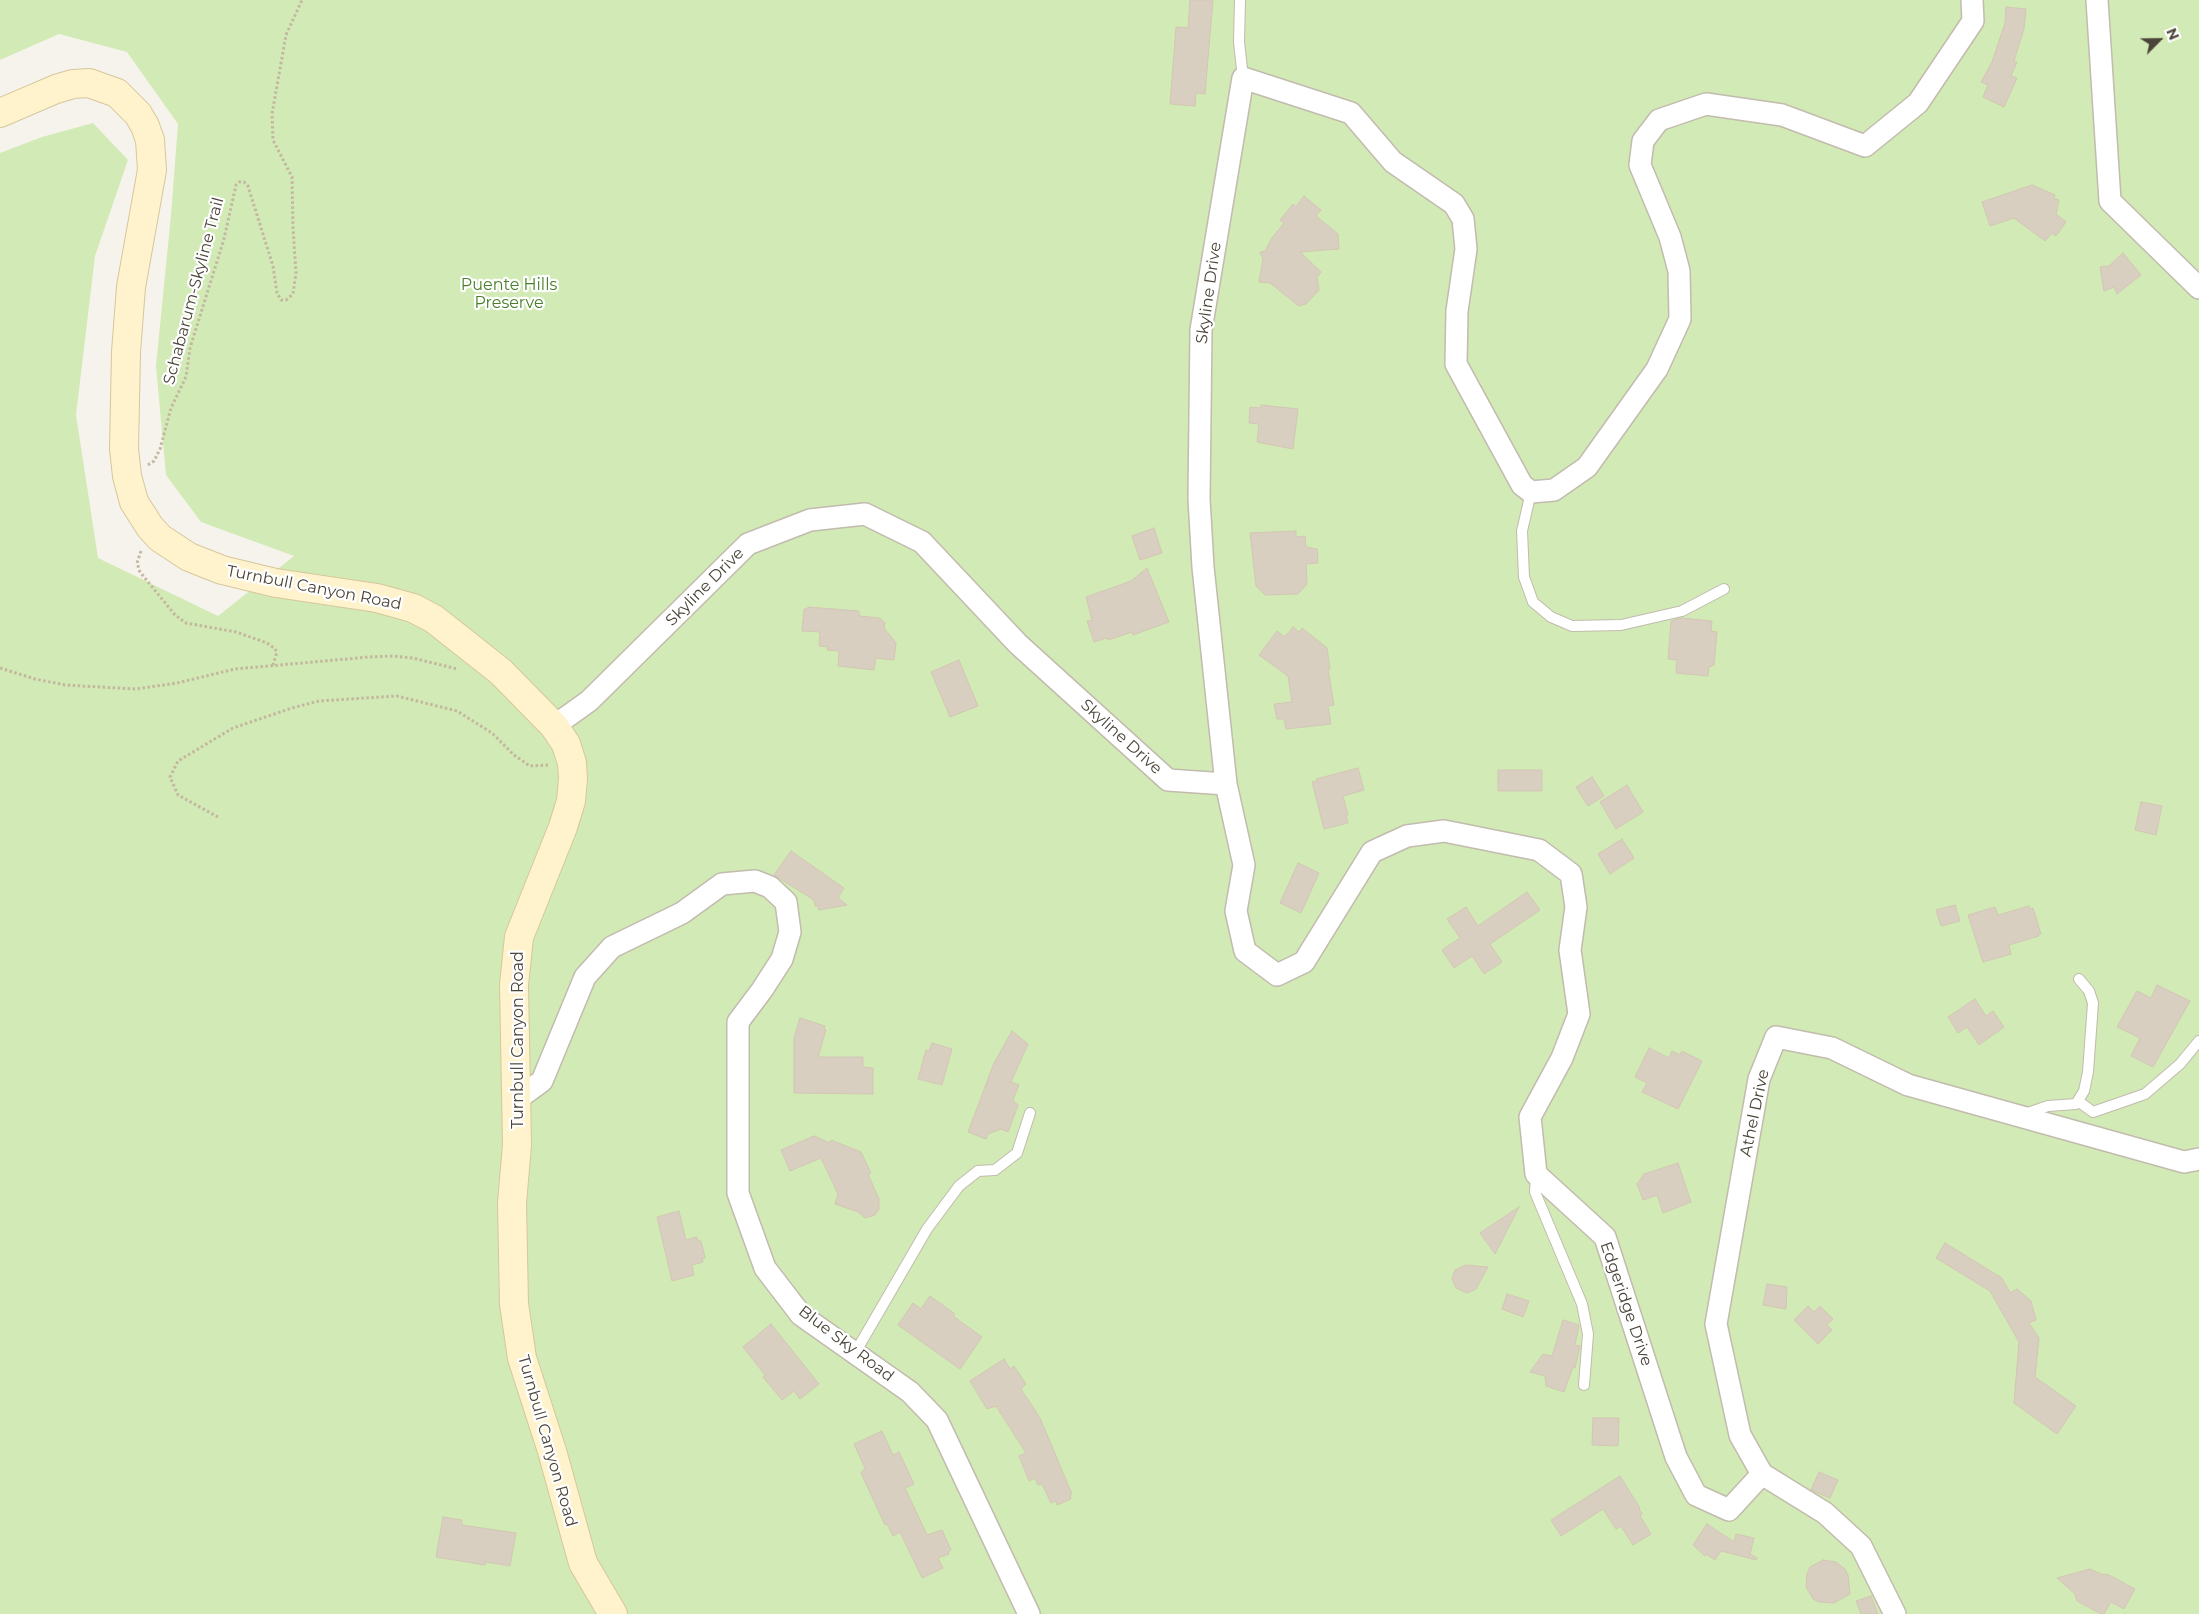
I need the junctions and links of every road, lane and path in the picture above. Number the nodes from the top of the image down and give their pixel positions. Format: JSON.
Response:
{"nodes":[{"id":1,"x":302,"y":0,"type":"edge"},
{"id":2,"x":1972,"y":0,"type":"edge"},
{"id":3,"x":2097,"y":0,"type":"edge"},
{"id":4,"x":1240,"y":1,"type":"edge"},
{"id":5,"x":1243,"y":78,"type":"junction"},
{"id":6,"x":0,"y":112,"type":"edge"},
{"id":7,"x":2199,"y":288,"type":"edge"},
{"id":8,"x":127,"y":476,"type":"junction"},
{"id":9,"x":1531,"y":492,"type":"junction"},
{"id":10,"x":142,"y":548,"type":"dead end"},
{"id":11,"x":1724,"y":589,"type":"dead end"},
{"id":12,"x":273,"y":665,"type":"junction"},
{"id":13,"x":0,"y":668,"type":"edge"},
{"id":14,"x":464,"y":672,"type":"dead end"},
{"id":15,"x":554,"y":726,"type":"junction"},
{"id":16,"x":572,"y":763,"type":"junction"},
{"id":17,"x":1226,"y":784,"type":"junction"},
{"id":18,"x":218,"y":817,"type":"dead end"},
{"id":19,"x":2079,"y":979,"type":"dead end"},
{"id":20,"x":2199,"y":1041,"type":"edge"},
{"id":21,"x":516,"y":1100,"type":"junction"},
{"id":22,"x":2078,"y":1101,"type":"junction"},
{"id":23,"x":1030,"y":1113,"type":"dead end"},
{"id":24,"x":2019,"y":1116,"type":"junction"},
{"id":25,"x":2199,"y":1159,"type":"edge"},
{"id":26,"x":1536,"y":1174,"type":"junction"},
{"id":27,"x":855,"y":1353,"type":"junction"},
{"id":28,"x":1584,"y":1385,"type":"dead end"},
{"id":29,"x":1762,"y":1474,"type":"junction"},
{"id":30,"x":613,"y":1614,"type":"edge"},
{"id":31,"x":1029,"y":1614,"type":"edge"},
{"id":32,"x":1895,"y":1614,"type":"edge"}],
"edges":[{"from":1,"to":8,"type":"path","name":"Schabarum-Skyline Trail"},
{"from":2,"to":9,"type":"street"},
{"from":3,"to":7,"type":"street"},
{"from":4,"to":5,"type":"lane","name":"Skyline Drive"},
{"from":5,"to":9,"type":"street"},
{"from":5,"to":17,"type":"street","name":"Skyline Drive"},
{"from":6,"to":8,"type":"street","name":"Turnbull Canyon Road"},
{"from":8,"to":15,"type":"street","name":"Turnbull Canyon Road"},
{"from":9,"to":11,"type":"lane"},
{"from":10,"to":12,"type":"path"},
{"from":12,"to":13,"type":"path"},
{"from":12,"to":14,"type":"path"},
{"from":15,"to":16,"type":"street","name":"Turnbull Canyon Road"},
{"from":15,"to":17,"type":"street","name":"Skyline Drive"},
{"from":16,"to":18,"type":"path"},
{"from":16,"to":21,"type":"street","name":"Turnbull Canyon Road"},
{"from":17,"to":26,"type":"street"},
{"from":19,"to":22,"type":"lane"},
{"from":20,"to":22,"type":"lane"},
{"from":21,"to":27,"type":"street","name":"Blue Sky Road"},
{"from":21,"to":30,"type":"street","name":"Turnbull Canyon Road"},
{"from":22,"to":24,"type":"lane"},
{"from":23,"to":27,"type":"lane"},
{"from":24,"to":25,"type":"street","name":"Athel Drive"},
{"from":24,"to":29,"type":"street","name":"Athel Drive"},
{"from":26,"to":28,"type":"lane"},
{"from":26,"to":29,"type":"street","name":"Edgeridge Drive"},
{"from":27,"to":31,"type":"street","name":"Blue Sky Road"},
{"from":29,"to":32,"type":"street"}]}
